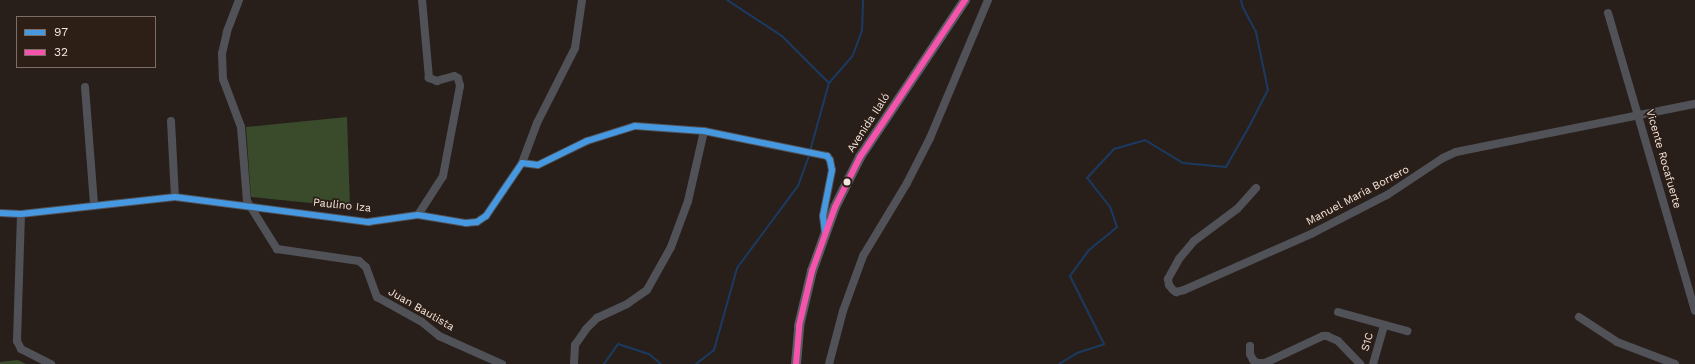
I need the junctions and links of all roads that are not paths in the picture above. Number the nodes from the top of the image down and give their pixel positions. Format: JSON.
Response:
{"nodes":[{"id":1,"x":239,"y":0,"type":"edge"},
{"id":2,"x":422,"y":0,"type":"edge"},
{"id":3,"x":582,"y":0,"type":"edge"},
{"id":4,"x":965,"y":0,"type":"edge"},
{"id":5,"x":988,"y":0,"type":"edge"},
{"id":6,"x":1608,"y":14,"type":"dead end"},
{"id":7,"x":85,"y":87,"type":"dead end"},
{"id":8,"x":1695,"y":104,"type":"edge"},
{"id":9,"x":1639,"y":115,"type":"junction"},
{"id":10,"x":171,"y":121,"type":"dead end"},
{"id":11,"x":704,"y":131,"type":"junction"},
{"id":12,"x":522,"y":163,"type":"junction"},
{"id":13,"x":1256,"y":188,"type":"dead end"},
{"id":14,"x":175,"y":197,"type":"junction"},
{"id":15,"x":94,"y":205,"type":"junction"},
{"id":16,"x":250,"y":206,"type":"junction"},
{"id":17,"x":0,"y":213,"type":"edge"},
{"id":18,"x":21,"y":214,"type":"junction"},
{"id":19,"x":418,"y":215,"type":"junction"},
{"id":20,"x":825,"y":232,"type":"junction"},
{"id":21,"x":1692,"y":288,"type":"edge"},
{"id":22,"x":1695,"y":311,"type":"edge"},
{"id":23,"x":1338,"y":312,"type":"dead end"},
{"id":24,"x":1579,"y":317,"type":"dead end"},
{"id":25,"x":1384,"y":326,"type":"junction"},
{"id":26,"x":1407,"y":331,"type":"dead end"},
{"id":27,"x":1250,"y":346,"type":"dead end"},
{"id":28,"x":1663,"y":362,"type":"edge"},
{"id":29,"x":51,"y":364,"type":"edge"},
{"id":30,"x":502,"y":364,"type":"edge"},
{"id":31,"x":574,"y":364,"type":"edge"},
{"id":32,"x":796,"y":364,"type":"edge"},
{"id":33,"x":829,"y":364,"type":"edge"},
{"id":34,"x":1360,"y":364,"type":"edge"},
{"id":35,"x":1373,"y":364,"type":"edge"},
{"id":36,"x":1675,"y":364,"type":"edge"}],
"edges":[{"from":1,"to":16,"type":"street","name":"Juan Bautista"},
{"from":2,"to":19,"type":"street"},
{"from":3,"to":12,"type":"street","name":"Paulino Iza"},
{"from":4,"to":20,"type":"main road","name":"Avenida Ilaló"},
{"from":5,"to":33,"type":"street"},
{"from":6,"to":9,"type":"street","name":"Vicente Rocafuerte"},
{"from":7,"to":15,"type":"street"},
{"from":8,"to":9,"type":"street","name":"Manuel Maria Borrero"},
{"from":9,"to":13,"type":"street","name":"Manuel Maria Borrero"},
{"from":9,"to":21,"type":"street","name":"Vicente Rocafuerte"},
{"from":10,"to":14,"type":"street"},
{"from":11,"to":12,"type":"street"},
{"from":11,"to":20,"type":"street"},
{"from":11,"to":31,"type":"street"},
{"from":12,"to":19,"type":"street","name":"Paulino Iza"},
{"from":14,"to":15,"type":"street","name":"Paulino Iza"},
{"from":14,"to":16,"type":"street","name":"Paulino Iza"},
{"from":15,"to":18,"type":"street","name":"Paulino Iza"},
{"from":16,"to":19,"type":"street","name":"Paulino Iza"},
{"from":16,"to":30,"type":"street","name":"Juan Bautista"},
{"from":17,"to":18,"type":"street","name":"Paulino Iza"},
{"from":18,"to":29,"type":"street"},
{"from":20,"to":32,"type":"main road","name":"Avenida Ilaló"},
{"from":21,"to":22,"type":"street","name":"Vicente Rocafuerte"},
{"from":23,"to":25,"type":"street"},
{"from":24,"to":28,"type":"street"},
{"from":25,"to":26,"type":"street"},
{"from":25,"to":35,"type":"street","name":"S1C"},
{"from":27,"to":34,"type":"street"},
{"from":28,"to":36,"type":"street"}]}
